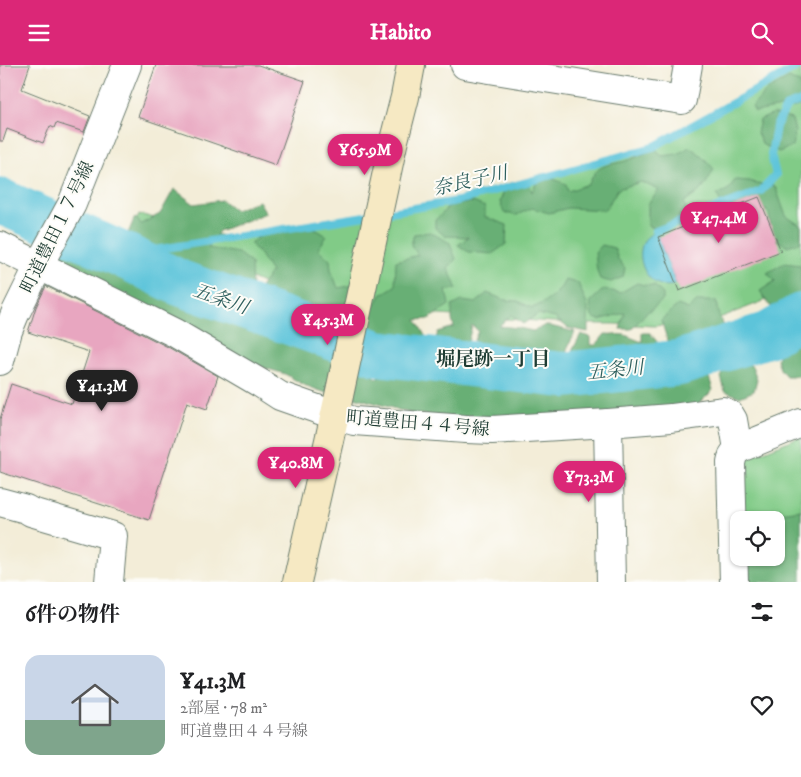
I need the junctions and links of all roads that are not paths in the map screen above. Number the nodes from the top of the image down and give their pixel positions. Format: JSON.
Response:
{"nodes":[{"id":1,"x":127,"y":65,"type":"edge"},
{"id":2,"x":411,"y":65,"type":"edge"},
{"id":3,"x":465,"y":65,"type":"edge"},
{"id":4,"x":688,"y":65,"type":"edge"},
{"id":5,"x":0,"y":246,"type":"edge"},
{"id":6,"x":40,"y":262,"type":"junction"},
{"id":7,"x":0,"y":361,"type":"edge"},
{"id":8,"x":336,"y":410,"type":"junction"},
{"id":9,"x":608,"y":423,"type":"junction"},
{"id":10,"x":801,"y":423,"type":"edge"},
{"id":11,"x":738,"y":449,"type":"junction"},
{"id":12,"x":0,"y":502,"type":"edge"},
{"id":13,"x":109,"y":582,"type":"edge"},
{"id":14,"x":297,"y":582,"type":"edge"},
{"id":15,"x":611,"y":582,"type":"edge"},
{"id":16,"x":734,"y":582,"type":"edge"}],
"edges":[{"from":1,"to":6,"type":"street","name":"町道豊田１７号線"},
{"from":2,"to":8,"type":"main road"},
{"from":3,"to":4,"type":"street"},
{"from":5,"to":6,"type":"street","name":"町道豊田４４号線"},
{"from":6,"to":7,"type":"street","name":"町道豊田１７号線"},
{"from":6,"to":8,"type":"street","name":"町道豊田４４号線"},
{"from":8,"to":9,"type":"street","name":"町道豊田４４号線"},
{"from":8,"to":14,"type":"main road"},
{"from":9,"to":11,"type":"street","name":"町道豊田４４号線"},
{"from":9,"to":15,"type":"street"},
{"from":10,"to":11,"type":"street"},
{"from":11,"to":16,"type":"street"},
{"from":12,"to":13,"type":"street"}]}
